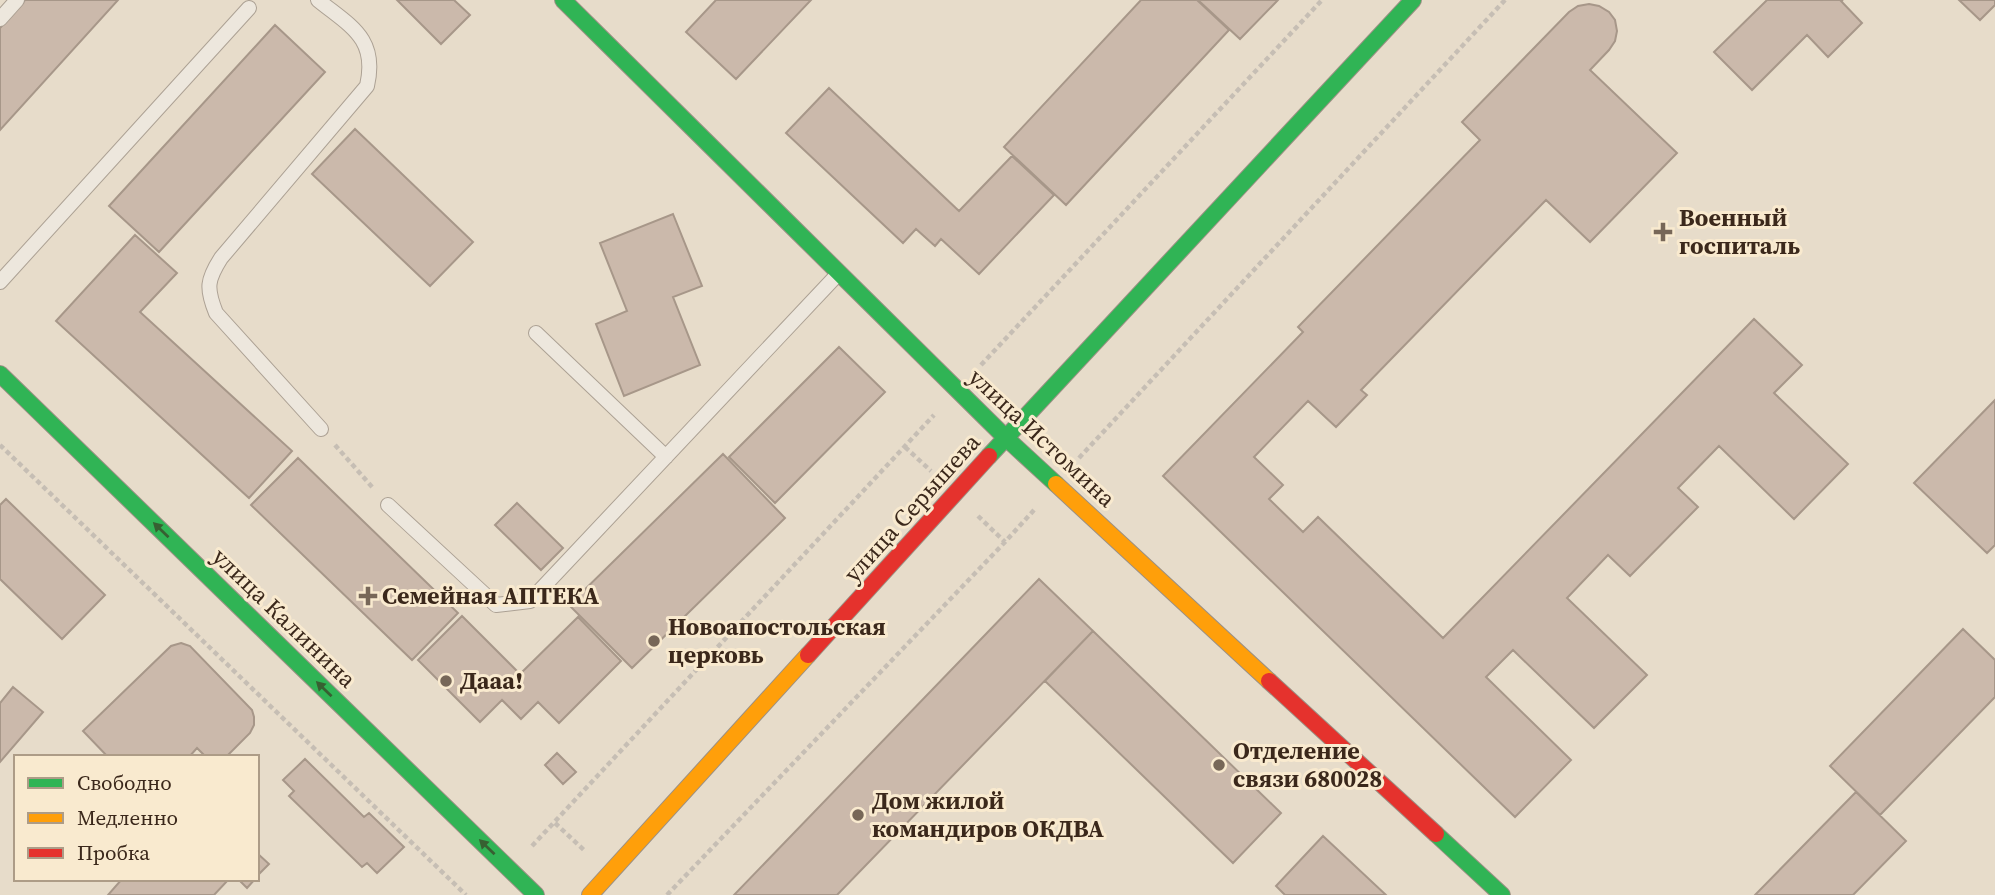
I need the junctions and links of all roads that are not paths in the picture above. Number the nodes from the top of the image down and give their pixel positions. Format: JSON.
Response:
{"nodes":[{"id":1,"x":17,"y":0,"type":"edge"},
{"id":2,"x":318,"y":0,"type":"edge"},
{"id":3,"x":563,"y":0,"type":"edge"},
{"id":4,"x":1413,"y":0,"type":"edge"},
{"id":5,"x":249,"y":8,"type":"dead end"},
{"id":6,"x":0,"y":19,"type":"edge"},
{"id":7,"x":839,"y":273,"type":"junction"},
{"id":8,"x":0,"y":282,"type":"edge"},
{"id":9,"x":536,"y":332,"type":"dead end"},
{"id":10,"x":0,"y":374,"type":"edge"},
{"id":11,"x":321,"y":429,"type":"road end"},
{"id":12,"x":1006,"y":438,"type":"junction"},
{"id":13,"x":666,"y":457,"type":"junction"},
{"id":14,"x":388,"y":505,"type":"road end"},
{"id":15,"x":536,"y":895,"type":"edge"},
{"id":16,"x":590,"y":895,"type":"edge"},
{"id":17,"x":1503,"y":895,"type":"edge"}],
"edges":[{"from":1,"to":6,"type":"lane"},
{"from":2,"to":11,"type":"lane"},
{"from":3,"to":7,"type":"street","name":"улица Истомина"},
{"from":4,"to":12,"type":"street","name":"улица Серышева"},
{"from":5,"to":8,"type":"lane"},
{"from":7,"to":12,"type":"street","name":"улица Истомина"},
{"from":7,"to":13,"type":"lane"},
{"from":9,"to":13,"type":"lane"},
{"from":15,"to":10,"type":"street","name":"улица Калинина","one_way":true},
{"from":12,"to":16,"type":"street","name":"улица Серышева"},
{"from":12,"to":17,"type":"street","name":"улица Истомина"},
{"from":13,"to":14,"type":"lane"}]}
